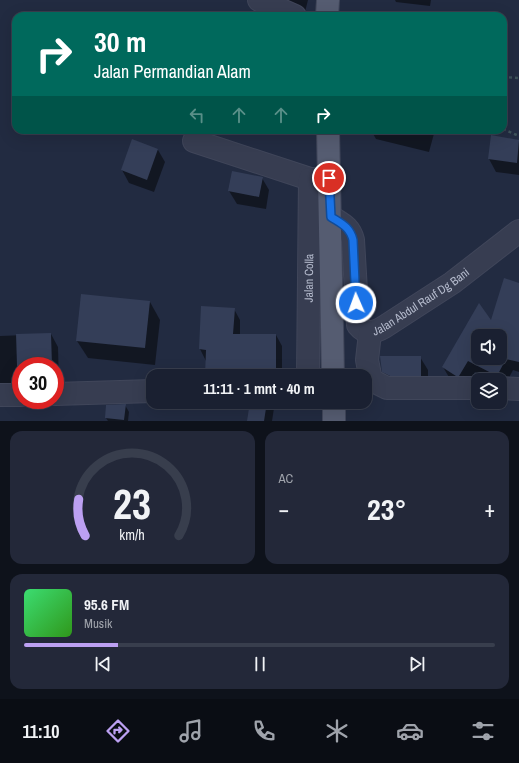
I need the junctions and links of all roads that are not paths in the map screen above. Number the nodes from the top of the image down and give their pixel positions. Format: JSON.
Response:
{"nodes":[{"id":1,"x":259,"y":0,"type":"edge"},
{"id":2,"x":328,"y":0,"type":"edge"},
{"id":3,"x":286,"y":12,"type":"edge"},
{"id":4,"x":327,"y":12,"type":"edge"},
{"id":5,"x":327,"y":134,"type":"edge"},
{"id":6,"x":194,"y":141,"type":"dead end"},
{"id":7,"x":319,"y":179,"type":"junction"},
{"id":8,"x":331,"y":217,"type":"junction"},
{"id":9,"x":519,"y":231,"type":"edge"},
{"id":10,"x":370,"y":332,"type":"junction"},
{"id":11,"x":308,"y":369,"type":"edge"},
{"id":12,"x":334,"y":369,"type":"edge"},
{"id":13,"x":471,"y":388,"type":"edge"},
{"id":14,"x":507,"y":388,"type":"edge"},
{"id":15,"x":519,"y":389,"type":"edge"},
{"id":16,"x":146,"y":391,"type":"edge"},
{"id":17,"x":64,"y":394,"type":"edge"},
{"id":18,"x":0,"y":395,"type":"edge"},
{"id":19,"x":12,"y":395,"type":"edge"}],
"edges":[{"from":1,"to":3,"type":"street"},
{"from":2,"to":4,"type":"main road"},
{"from":5,"to":7,"type":"main road"},
{"from":6,"to":7,"type":"street"},
{"from":7,"to":8,"type":"main road"},
{"from":7,"to":11,"type":"street","name":"Jalan Colla"},
{"from":8,"to":10,"type":"street","name":"Jalan Abdul Rauf Dg Bani"},
{"from":8,"to":12,"type":"main road"},
{"from":9,"to":10,"type":"street","name":"Jalan Abdul Rauf Dg Bani"},
{"from":10,"to":13,"type":"street"},
{"from":14,"to":15,"type":"street"},
{"from":16,"to":17,"type":"street"},
{"from":18,"to":19,"type":"street"}]}
